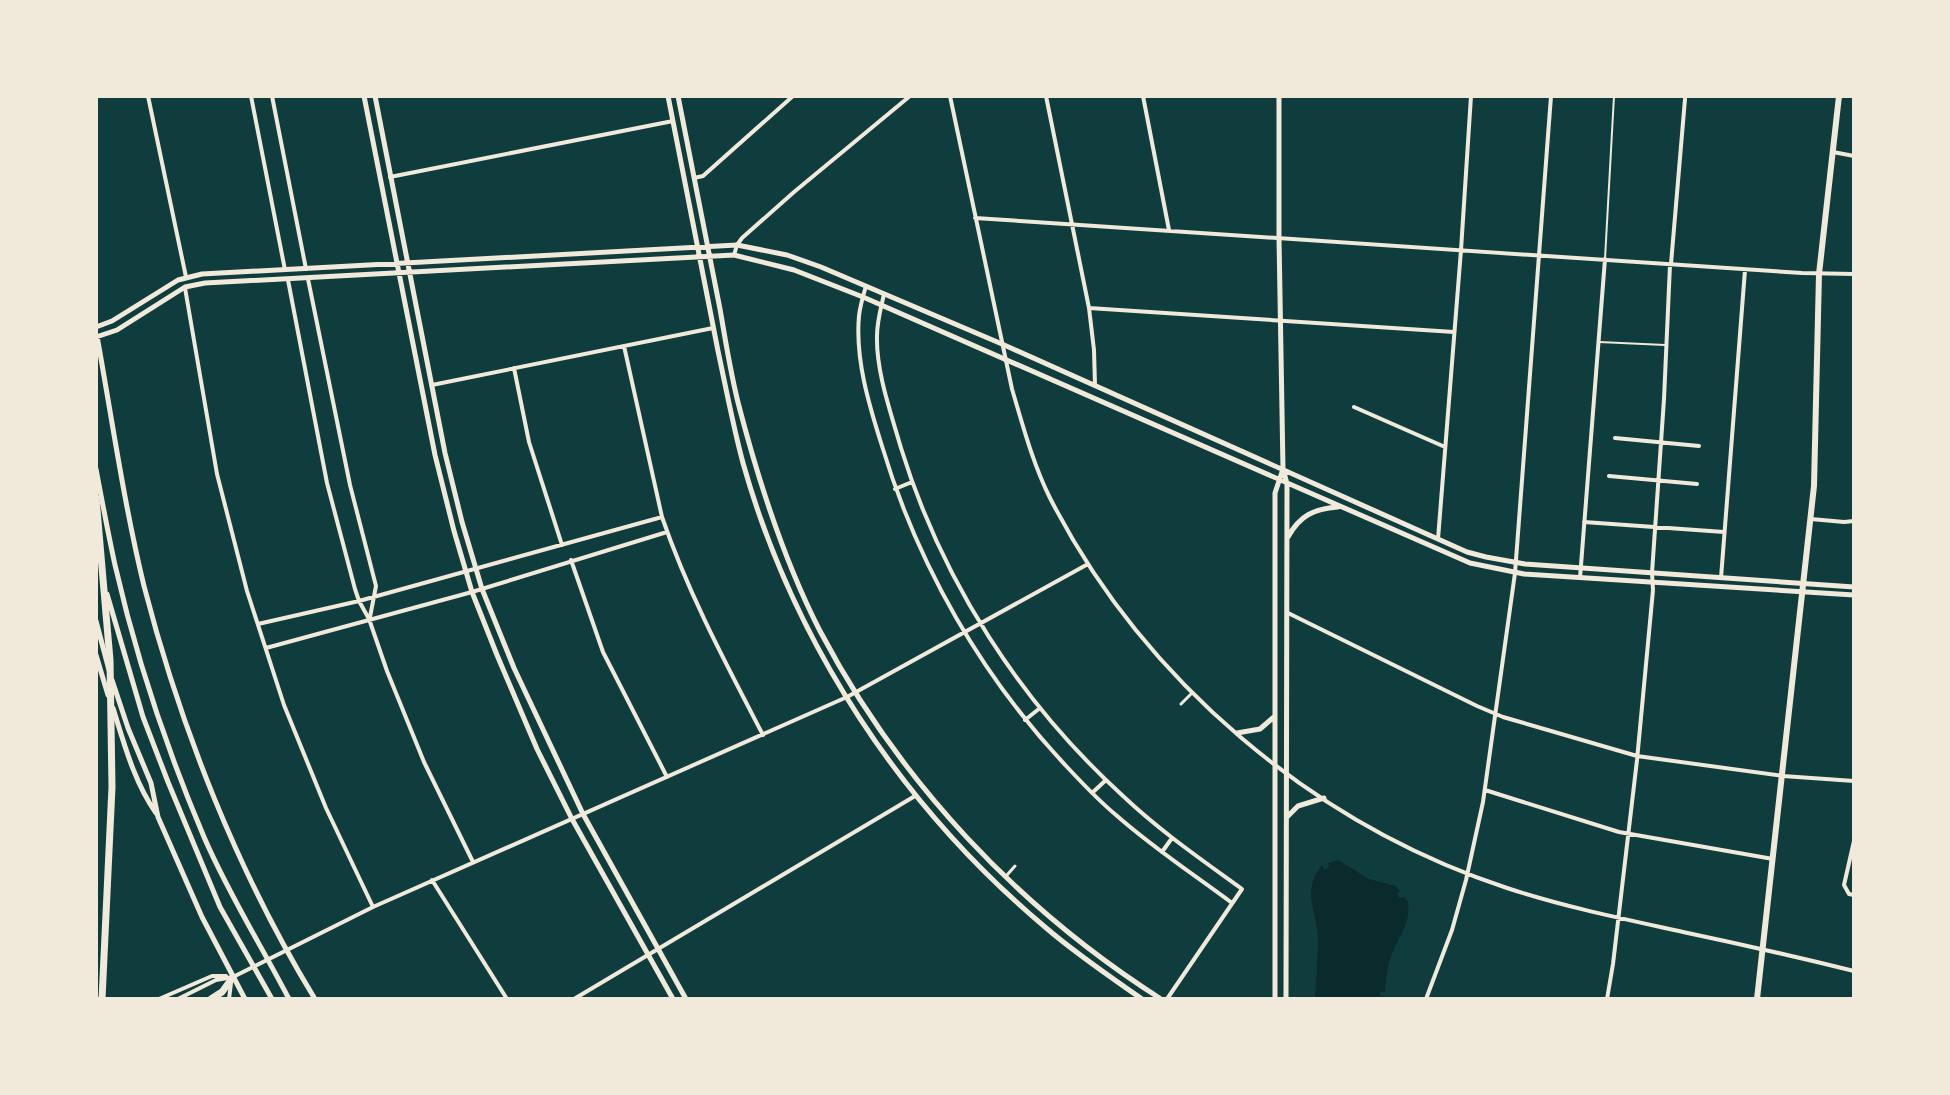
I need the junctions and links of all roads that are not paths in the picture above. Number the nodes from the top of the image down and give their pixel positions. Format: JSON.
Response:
{"nodes":[{"id":1,"x":148,"y":96,"type":"edge"},
{"id":2,"x":251,"y":96,"type":"edge"},
{"id":3,"x":272,"y":96,"type":"edge"},
{"id":4,"x":364,"y":96,"type":"edge"},
{"id":5,"x":375,"y":96,"type":"edge"},
{"id":6,"x":668,"y":96,"type":"edge"},
{"id":7,"x":678,"y":96,"type":"edge"},
{"id":8,"x":793,"y":96,"type":"edge"},
{"id":9,"x":910,"y":96,"type":"edge"},
{"id":10,"x":950,"y":96,"type":"edge"},
{"id":11,"x":1046,"y":96,"type":"edge"},
{"id":12,"x":1143,"y":96,"type":"edge"},
{"id":13,"x":1279,"y":96,"type":"edge"},
{"id":14,"x":1471,"y":96,"type":"edge"},
{"id":15,"x":1551,"y":96,"type":"edge"},
{"id":16,"x":1614,"y":96,"type":"edge"},
{"id":17,"x":1839,"y":96,"type":"edge"},
{"id":18,"x":1685,"y":99,"type":"dead end"},
{"id":19,"x":673,"y":121,"type":"junction"},
{"id":20,"x":1832,"y":152,"type":"junction"},
{"id":21,"x":1854,"y":156,"type":"edge"},
{"id":22,"x":390,"y":177,"type":"junction"},
{"id":23,"x":694,"y":178,"type":"junction"},
{"id":24,"x":975,"y":218,"type":"junction"},
{"id":25,"x":1072,"y":224,"type":"junction"},
{"id":26,"x":1169,"y":230,"type":"junction"},
{"id":27,"x":1279,"y":238,"type":"junction"},
{"id":28,"x":707,"y":245,"type":"junction"},
{"id":29,"x":737,"y":245,"type":"junction"},
{"id":30,"x":698,"y":246,"type":"junction"},
{"id":31,"x":1461,"y":250,"type":"junction"},
{"id":32,"x":734,"y":255,"type":"junction"},
{"id":33,"x":1539,"y":255,"type":"junction"},
{"id":34,"x":709,"y":256,"type":"junction"},
{"id":35,"x":699,"y":257,"type":"junction"},
{"id":36,"x":1605,"y":259,"type":"junction"},
{"id":37,"x":408,"y":264,"type":"junction"},
{"id":38,"x":1670,"y":264,"type":"junction"},
{"id":39,"x":397,"y":265,"type":"junction"},
{"id":40,"x":306,"y":269,"type":"junction"},
{"id":41,"x":1745,"y":269,"type":"junction"},
{"id":42,"x":285,"y":270,"type":"junction"},
{"id":43,"x":409,"y":273,"type":"junction"},
{"id":44,"x":399,"y":274,"type":"junction"},
{"id":45,"x":1819,"y":274,"type":"junction"},
{"id":46,"x":1854,"y":274,"type":"edge"},
{"id":47,"x":186,"y":277,"type":"junction"},
{"id":48,"x":308,"y":279,"type":"junction"},
{"id":49,"x":288,"y":280,"type":"junction"},
{"id":50,"x":866,"y":286,"type":"junction"},
{"id":51,"x":185,"y":287,"type":"junction"},
{"id":52,"x":884,"y":294,"type":"junction"},
{"id":53,"x":863,"y":297,"type":"junction"},
{"id":54,"x":881,"y":305,"type":"junction"},
{"id":55,"x":1089,"y":308,"type":"junction"},
{"id":56,"x":1280,"y":320,"type":"junction"},
{"id":57,"x":96,"y":327,"type":"edge"},
{"id":58,"x":713,"y":328,"type":"junction"},
{"id":59,"x":1454,"y":332,"type":"junction"},
{"id":60,"x":96,"y":335,"type":"edge"},
{"id":61,"x":1598,"y":342,"type":"junction"},
{"id":62,"x":1002,"y":344,"type":"junction"},
{"id":63,"x":624,"y":346,"type":"junction"},
{"id":64,"x":1666,"y":346,"type":"junction"},
{"id":65,"x":1005,"y":359,"type":"junction"},
{"id":66,"x":514,"y":368,"type":"junction"},
{"id":67,"x":432,"y":385,"type":"junction"},
{"id":68,"x":1095,"y":387,"type":"junction"},
{"id":69,"x":1354,"y":407,"type":"dead end"},
{"id":70,"x":1615,"y":438,"type":"dead end"},
{"id":71,"x":1661,"y":443,"type":"junction"},
{"id":72,"x":1699,"y":446,"type":"dead end"},
{"id":73,"x":1445,"y":447,"type":"junction"},
{"id":74,"x":96,"y":469,"type":"edge"},
{"id":75,"x":1283,"y":469,"type":"junction"},
{"id":76,"x":1609,"y":476,"type":"dead end"},
{"id":77,"x":1280,"y":480,"type":"junction"},
{"id":78,"x":1659,"y":481,"type":"junction"},
{"id":79,"x":913,"y":482,"type":"junction"},
{"id":80,"x":1287,"y":484,"type":"junction"},
{"id":81,"x":1697,"y":484,"type":"dead end"},
{"id":82,"x":895,"y":489,"type":"junction"},
{"id":83,"x":96,"y":498,"type":"edge"},
{"id":84,"x":1339,"y":506,"type":"junction"},
{"id":85,"x":662,"y":517,"type":"junction"},
{"id":86,"x":1811,"y":519,"type":"junction"},
{"id":87,"x":1854,"y":521,"type":"edge"},
{"id":88,"x":1584,"y":522,"type":"junction"},
{"id":89,"x":1655,"y":527,"type":"junction"},
{"id":90,"x":667,"y":532,"type":"junction"},
{"id":91,"x":1724,"y":532,"type":"junction"},
{"id":92,"x":1287,"y":537,"type":"junction"},
{"id":93,"x":1438,"y":539,"type":"junction"},
{"id":94,"x":96,"y":542,"type":"edge"},
{"id":95,"x":562,"y":545,"type":"junction"},
{"id":96,"x":571,"y":560,"type":"junction"},
{"id":97,"x":1516,"y":562,"type":"junction"},
{"id":98,"x":1088,"y":564,"type":"junction"},
{"id":99,"x":476,"y":568,"type":"junction"},
{"id":100,"x":1580,"y":568,"type":"junction"},
{"id":101,"x":465,"y":571,"type":"junction"},
{"id":102,"x":1515,"y":573,"type":"junction"},
{"id":103,"x":1652,"y":573,"type":"junction"},
{"id":104,"x":1580,"y":578,"type":"junction"},
{"id":105,"x":1721,"y":578,"type":"junction"},
{"id":106,"x":1652,"y":582,"type":"junction"},
{"id":107,"x":1854,"y":587,"type":"edge"},
{"id":108,"x":1803,"y":588,"type":"junction"},
{"id":109,"x":482,"y":589,"type":"junction"},
{"id":110,"x":472,"y":592,"type":"junction"},
{"id":111,"x":1854,"y":595,"type":"edge"},
{"id":112,"x":374,"y":597,"type":"junction"},
{"id":113,"x":359,"y":601,"type":"junction"},
{"id":114,"x":1288,"y":613,"type":"junction"},
{"id":115,"x":369,"y":619,"type":"junction"},
{"id":116,"x":96,"y":621,"type":"edge"},
{"id":117,"x":258,"y":624,"type":"junction"},
{"id":118,"x":981,"y":624,"type":"junction"},
{"id":119,"x":965,"y":633,"type":"junction"},
{"id":120,"x":266,"y":648,"type":"junction"},
{"id":121,"x":96,"y":655,"type":"edge"},
{"id":122,"x":856,"y":692,"type":"junction"},
{"id":123,"x":1192,"y":693,"type":"junction"},
{"id":124,"x":847,"y":697,"type":"junction"},
{"id":125,"x":1181,"y":704,"type":"dead end"},
{"id":126,"x":1040,"y":708,"type":"junction"},
{"id":127,"x":1495,"y":714,"type":"junction"},
{"id":128,"x":1276,"y":715,"type":"junction"},
{"id":129,"x":1025,"y":720,"type":"junction"},
{"id":130,"x":1237,"y":733,"type":"junction"},
{"id":131,"x":763,"y":735,"type":"junction"},
{"id":132,"x":1637,"y":756,"type":"junction"},
{"id":133,"x":1276,"y":764,"type":"junction"},
{"id":134,"x":1287,"y":773,"type":"junction"},
{"id":135,"x":1783,"y":776,"type":"junction"},
{"id":136,"x":668,"y":777,"type":"junction"},
{"id":137,"x":1108,"y":778,"type":"junction"},
{"id":138,"x":1854,"y":781,"type":"edge"},
{"id":139,"x":1485,"y":790,"type":"junction"},
{"id":140,"x":1092,"y":793,"type":"junction"},
{"id":141,"x":915,"y":796,"type":"junction"},
{"id":142,"x":1088,"y":798,"type":"dead end"},
{"id":143,"x":1324,"y":798,"type":"junction"},
{"id":144,"x":583,"y":814,"type":"junction"},
{"id":145,"x":158,"y":817,"type":"junction"},
{"id":146,"x":1286,"y":818,"type":"junction"},
{"id":147,"x":572,"y":819,"type":"junction"},
{"id":148,"x":1627,"y":833,"type":"junction"},
{"id":149,"x":1172,"y":838,"type":"junction"},
{"id":150,"x":1854,"y":841,"type":"edge"},
{"id":151,"x":1162,"y":852,"type":"junction"},
{"id":152,"x":1773,"y":859,"type":"junction"},
{"id":153,"x":473,"y":862,"type":"junction"},
{"id":154,"x":1015,"y":866,"type":"dead end"},
{"id":155,"x":1468,"y":873,"type":"junction"},
{"id":156,"x":1006,"y":877,"type":"junction"},
{"id":157,"x":432,"y":880,"type":"junction"},
{"id":158,"x":999,"y":885,"type":"junction"},
{"id":159,"x":1854,"y":895,"type":"edge"},
{"id":160,"x":1232,"y":903,"type":"junction"},
{"id":161,"x":373,"y":907,"type":"junction"},
{"id":162,"x":1618,"y":918,"type":"junction"},
{"id":163,"x":286,"y":949,"type":"junction"},
{"id":164,"x":658,"y":949,"type":"junction"},
{"id":165,"x":1763,"y":949,"type":"junction"},
{"id":166,"x":648,"y":954,"type":"junction"},
{"id":167,"x":267,"y":958,"type":"junction"},
{"id":168,"x":253,"y":966,"type":"junction"},
{"id":169,"x":1854,"y":971,"type":"edge"},
{"id":170,"x":233,"y":977,"type":"junction"},
{"id":171,"x":102,"y":999,"type":"edge"},
{"id":172,"x":159,"y":999,"type":"edge"},
{"id":173,"x":178,"y":999,"type":"edge"},
{"id":174,"x":211,"y":999,"type":"edge"},
{"id":175,"x":229,"y":999,"type":"edge"},
{"id":176,"x":245,"y":999,"type":"edge"},
{"id":177,"x":272,"y":999,"type":"edge"},
{"id":178,"x":289,"y":999,"type":"edge"},
{"id":179,"x":315,"y":999,"type":"edge"},
{"id":180,"x":507,"y":999,"type":"edge"},
{"id":181,"x":574,"y":999,"type":"edge"},
{"id":182,"x":673,"y":999,"type":"edge"},
{"id":183,"x":686,"y":999,"type":"edge"},
{"id":184,"x":1142,"y":999,"type":"edge"},
{"id":185,"x":1164,"y":999,"type":"edge"},
{"id":186,"x":1275,"y":999,"type":"edge"},
{"id":187,"x":1286,"y":999,"type":"edge"},
{"id":188,"x":1426,"y":999,"type":"edge"},
{"id":189,"x":1607,"y":999,"type":"edge"},
{"id":190,"x":1757,"y":999,"type":"edge"}],
"edges":[{"from":1,"to":47,"type":"street"},
{"from":2,"to":42,"type":"street"},
{"from":3,"to":40,"type":"street"},
{"from":4,"to":39,"type":"street"},
{"from":5,"to":22,"type":"street"},
{"from":6,"to":19,"type":"street"},
{"from":7,"to":23,"type":"street"},
{"from":8,"to":23,"type":"street"},
{"from":9,"to":29,"type":"street"},
{"from":10,"to":24,"type":"street"},
{"from":11,"to":25,"type":"street"},
{"from":12,"to":26,"type":"street"},
{"from":13,"to":27,"type":"street"},
{"from":14,"to":31,"type":"street"},
{"from":15,"to":33,"type":"street"},
{"from":16,"to":36,"type":"lane"},
{"from":17,"to":20,"type":"main road"},
{"from":18,"to":38,"type":"street"},
{"from":19,"to":22,"type":"street"},
{"from":19,"to":30,"type":"street"},
{"from":20,"to":21,"type":"street"},
{"from":20,"to":45,"type":"main road"},
{"from":22,"to":37,"type":"street"},
{"from":23,"to":28,"type":"street"},
{"from":24,"to":25,"type":"street"},
{"from":24,"to":62,"type":"street"},
{"from":25,"to":26,"type":"street"},
{"from":25,"to":55,"type":"street"},
{"from":26,"to":27,"type":"street"},
{"from":27,"to":31,"type":"street"},
{"from":27,"to":56,"type":"street"},
{"from":28,"to":29,"type":"street"},
{"from":28,"to":30,"type":"street"},
{"from":28,"to":34,"type":"street"},
{"from":29,"to":32,"type":"street"},
{"from":29,"to":50,"type":"street"},
{"from":30,"to":35,"type":"street"},
{"from":30,"to":37,"type":"street"},
{"from":31,"to":33,"type":"street"},
{"from":31,"to":59,"type":"street"},
{"from":32,"to":34,"type":"street"},
{"from":32,"to":53,"type":"street"},
{"from":33,"to":36,"type":"street"},
{"from":33,"to":97,"type":"street"},
{"from":34,"to":35,"type":"street"},
{"from":34,"to":122,"type":"street"},
{"from":35,"to":43,"type":"street"},
{"from":35,"to":58,"type":"street"},
{"from":36,"to":38,"type":"street"},
{"from":36,"to":61,"type":"street"},
{"from":37,"to":39,"type":"street"},
{"from":37,"to":43,"type":"street"},
{"from":38,"to":41,"type":"street"},
{"from":38,"to":64,"type":"street"},
{"from":39,"to":40,"type":"street"},
{"from":39,"to":44,"type":"street"},
{"from":40,"to":42,"type":"street"},
{"from":41,"to":45,"type":"street"},
{"from":41,"to":91,"type":"street"},
{"from":42,"to":47,"type":"street"},
{"from":43,"to":44,"type":"street"},
{"from":43,"to":67,"type":"street"},
{"from":44,"to":48,"type":"street"},
{"from":44,"to":101,"type":"street"},
{"from":45,"to":46,"type":"street"},
{"from":45,"to":86,"type":"main road"},
{"from":47,"to":57,"type":"street"},
{"from":48,"to":49,"type":"street"},
{"from":48,"to":112,"type":"street"},
{"from":49,"to":51,"type":"street"},
{"from":49,"to":113,"type":"street"},
{"from":50,"to":52,"type":"street"},
{"from":50,"to":53,"type":"street"},
{"from":51,"to":60,"type":"street"},
{"from":51,"to":117,"type":"street"},
{"from":52,"to":54,"type":"street"},
{"from":52,"to":62,"type":"street"},
{"from":53,"to":54,"type":"street"},
{"from":53,"to":82,"type":"street"},
{"from":54,"to":65,"type":"street"},
{"from":54,"to":79,"type":"street"},
{"from":55,"to":56,"type":"street"},
{"from":55,"to":68,"type":"street"},
{"from":56,"to":59,"type":"street"},
{"from":56,"to":75,"type":"street"},
{"from":58,"to":63,"type":"street"},
{"from":58,"to":124,"type":"street"},
{"from":59,"to":73,"type":"street"},
{"from":60,"to":163,"type":"street"},
{"from":61,"to":64,"type":"lane"},
{"from":61,"to":88,"type":"street"},
{"from":62,"to":65,"type":"street"},
{"from":62,"to":68,"type":"street"},
{"from":63,"to":66,"type":"street"},
{"from":63,"to":85,"type":"street"},
{"from":64,"to":71,"type":"street"},
{"from":65,"to":77,"type":"street"},
{"from":65,"to":98,"type":"street"},
{"from":66,"to":67,"type":"street"},
{"from":66,"to":95,"type":"street"},
{"from":67,"to":99,"type":"street"},
{"from":68,"to":75,"type":"street"},
{"from":69,"to":73,"type":"street"},
{"from":70,"to":71,"type":"street"},
{"from":71,"to":72,"type":"street"},
{"from":71,"to":78,"type":"street"},
{"from":73,"to":93,"type":"street"},
{"from":74,"to":167,"type":"street"},
{"from":75,"to":77,"type":"street"},
{"from":75,"to":80,"type":"street"},
{"from":75,"to":93,"type":"street"},
{"from":76,"to":78,"type":"street"},
{"from":77,"to":80,"type":"street"},
{"from":77,"to":128,"type":"street"},
{"from":78,"to":81,"type":"street"},
{"from":78,"to":89,"type":"street"},
{"from":79,"to":82,"type":"street"},
{"from":79,"to":118,"type":"street"},
{"from":80,"to":84,"type":"street"},
{"from":80,"to":92,"type":"street"},
{"from":82,"to":119,"type":"street"},
{"from":83,"to":171,"type":"highway"},
{"from":84,"to":92,"type":"street"},
{"from":84,"to":102,"type":"street"},
{"from":85,"to":90,"type":"street"},
{"from":85,"to":95,"type":"street"},
{"from":86,"to":87,"type":"street"},
{"from":86,"to":108,"type":"main road"},
{"from":88,"to":89,"type":"street"},
{"from":88,"to":100,"type":"street"},
{"from":89,"to":91,"type":"street"},
{"from":89,"to":103,"type":"street"},
{"from":90,"to":96,"type":"street"},
{"from":90,"to":131,"type":"street"},
{"from":91,"to":105,"type":"street"},
{"from":92,"to":114,"type":"street"},
{"from":93,"to":97,"type":"street"},
{"from":94,"to":168,"type":"street"},
{"from":95,"to":99,"type":"street"},
{"from":96,"to":109,"type":"street"},
{"from":96,"to":136,"type":"street"},
{"from":97,"to":100,"type":"street"},
{"from":97,"to":102,"type":"street"},
{"from":98,"to":118,"type":"street"},
{"from":98,"to":123,"type":"street"},
{"from":99,"to":101,"type":"street"},
{"from":99,"to":109,"type":"street"},
{"from":100,"to":103,"type":"street"},
{"from":100,"to":104,"type":"street"},
{"from":101,"to":110,"type":"street"},
{"from":101,"to":112,"type":"street"},
{"from":102,"to":104,"type":"street"},
{"from":102,"to":127,"type":"street"},
{"from":103,"to":105,"type":"street"},
{"from":103,"to":106,"type":"street"},
{"from":104,"to":106,"type":"street"},
{"from":105,"to":108,"type":"street"},
{"from":106,"to":108,"type":"street"},
{"from":106,"to":132,"type":"street"},
{"from":107,"to":108,"type":"street"},
{"from":108,"to":111,"type":"street"},
{"from":108,"to":135,"type":"main road"},
{"from":109,"to":110,"type":"street"},
{"from":109,"to":144,"type":"street"},
{"from":110,"to":115,"type":"street"},
{"from":110,"to":147,"type":"street"},
{"from":112,"to":113,"type":"street"},
{"from":112,"to":115,"type":"street"},
{"from":113,"to":115,"type":"street"},
{"from":113,"to":117,"type":"street"},
{"from":114,"to":127,"type":"street"},
{"from":114,"to":134,"type":"street"},
{"from":115,"to":120,"type":"street"},
{"from":115,"to":153,"type":"street"},
{"from":116,"to":145,"type":"street"},
{"from":117,"to":120,"type":"street"},
{"from":118,"to":119,"type":"street"},
{"from":118,"to":126,"type":"street"},
{"from":119,"to":122,"type":"street"},
{"from":119,"to":129,"type":"street"},
{"from":120,"to":161,"type":"street"},
{"from":121,"to":145,"type":"street"},
{"from":122,"to":124,"type":"street"},
{"from":122,"to":156,"type":"street"},
{"from":123,"to":125,"type":"street"},
{"from":123,"to":130,"type":"street"},
{"from":124,"to":131,"type":"street"},
{"from":124,"to":141,"type":"street"},
{"from":126,"to":129,"type":"street"},
{"from":126,"to":137,"type":"street"},
{"from":127,"to":132,"type":"street"},
{"from":127,"to":139,"type":"street"},
{"from":128,"to":130,"type":"street"},
{"from":128,"to":133,"type":"street"},
{"from":129,"to":140,"type":"street"},
{"from":130,"to":133,"type":"street"},
{"from":131,"to":136,"type":"street"},
{"from":132,"to":135,"type":"street"},
{"from":132,"to":148,"type":"street"},
{"from":133,"to":134,"type":"street"},
{"from":133,"to":186,"type":"street"},
{"from":134,"to":143,"type":"street"},
{"from":134,"to":146,"type":"street"},
{"from":135,"to":138,"type":"street"},
{"from":135,"to":152,"type":"main road"},
{"from":136,"to":144,"type":"street"},
{"from":137,"to":140,"type":"street"},
{"from":137,"to":149,"type":"street"},
{"from":139,"to":148,"type":"street"},
{"from":139,"to":155,"type":"street"},
{"from":140,"to":142,"type":"street"},
{"from":140,"to":151,"type":"street"},
{"from":141,"to":158,"type":"street"},
{"from":141,"to":164,"type":"street"},
{"from":143,"to":146,"type":"street"},
{"from":143,"to":155,"type":"street"},
{"from":144,"to":147,"type":"street"},
{"from":144,"to":164,"type":"street"},
{"from":145,"to":170,"type":"street"},
{"from":146,"to":187,"type":"street"},
{"from":147,"to":153,"type":"street"},
{"from":147,"to":166,"type":"street"},
{"from":148,"to":152,"type":"street"},
{"from":148,"to":162,"type":"street"},
{"from":149,"to":151,"type":"street"},
{"from":149,"to":160,"type":"street"},
{"from":150,"to":159,"type":"street"},
{"from":151,"to":160,"type":"street"},
{"from":152,"to":165,"type":"main road"},
{"from":153,"to":157,"type":"street"},
{"from":154,"to":156,"type":"street"},
{"from":155,"to":162,"type":"street"},
{"from":155,"to":188,"type":"street"},
{"from":156,"to":158,"type":"street"},
{"from":156,"to":185,"type":"street"},
{"from":157,"to":161,"type":"street"},
{"from":157,"to":180,"type":"street"},
{"from":158,"to":184,"type":"street"},
{"from":160,"to":185,"type":"street"},
{"from":161,"to":163,"type":"street"},
{"from":162,"to":165,"type":"street"},
{"from":162,"to":189,"type":"street"},
{"from":163,"to":167,"type":"street"},
{"from":163,"to":179,"type":"street"},
{"from":164,"to":166,"type":"street"},
{"from":164,"to":183,"type":"street"},
{"from":165,"to":169,"type":"street"},
{"from":165,"to":190,"type":"main road"},
{"from":166,"to":181,"type":"street"},
{"from":166,"to":182,"type":"street"},
{"from":167,"to":168,"type":"street"},
{"from":167,"to":178,"type":"street"},
{"from":168,"to":170,"type":"street"},
{"from":168,"to":177,"type":"street"},
{"from":170,"to":172,"type":"street"},
{"from":170,"to":173,"type":"street"},
{"from":170,"to":174,"type":"highway"},
{"from":170,"to":175,"type":"street"},
{"from":170,"to":176,"type":"street"}]}
